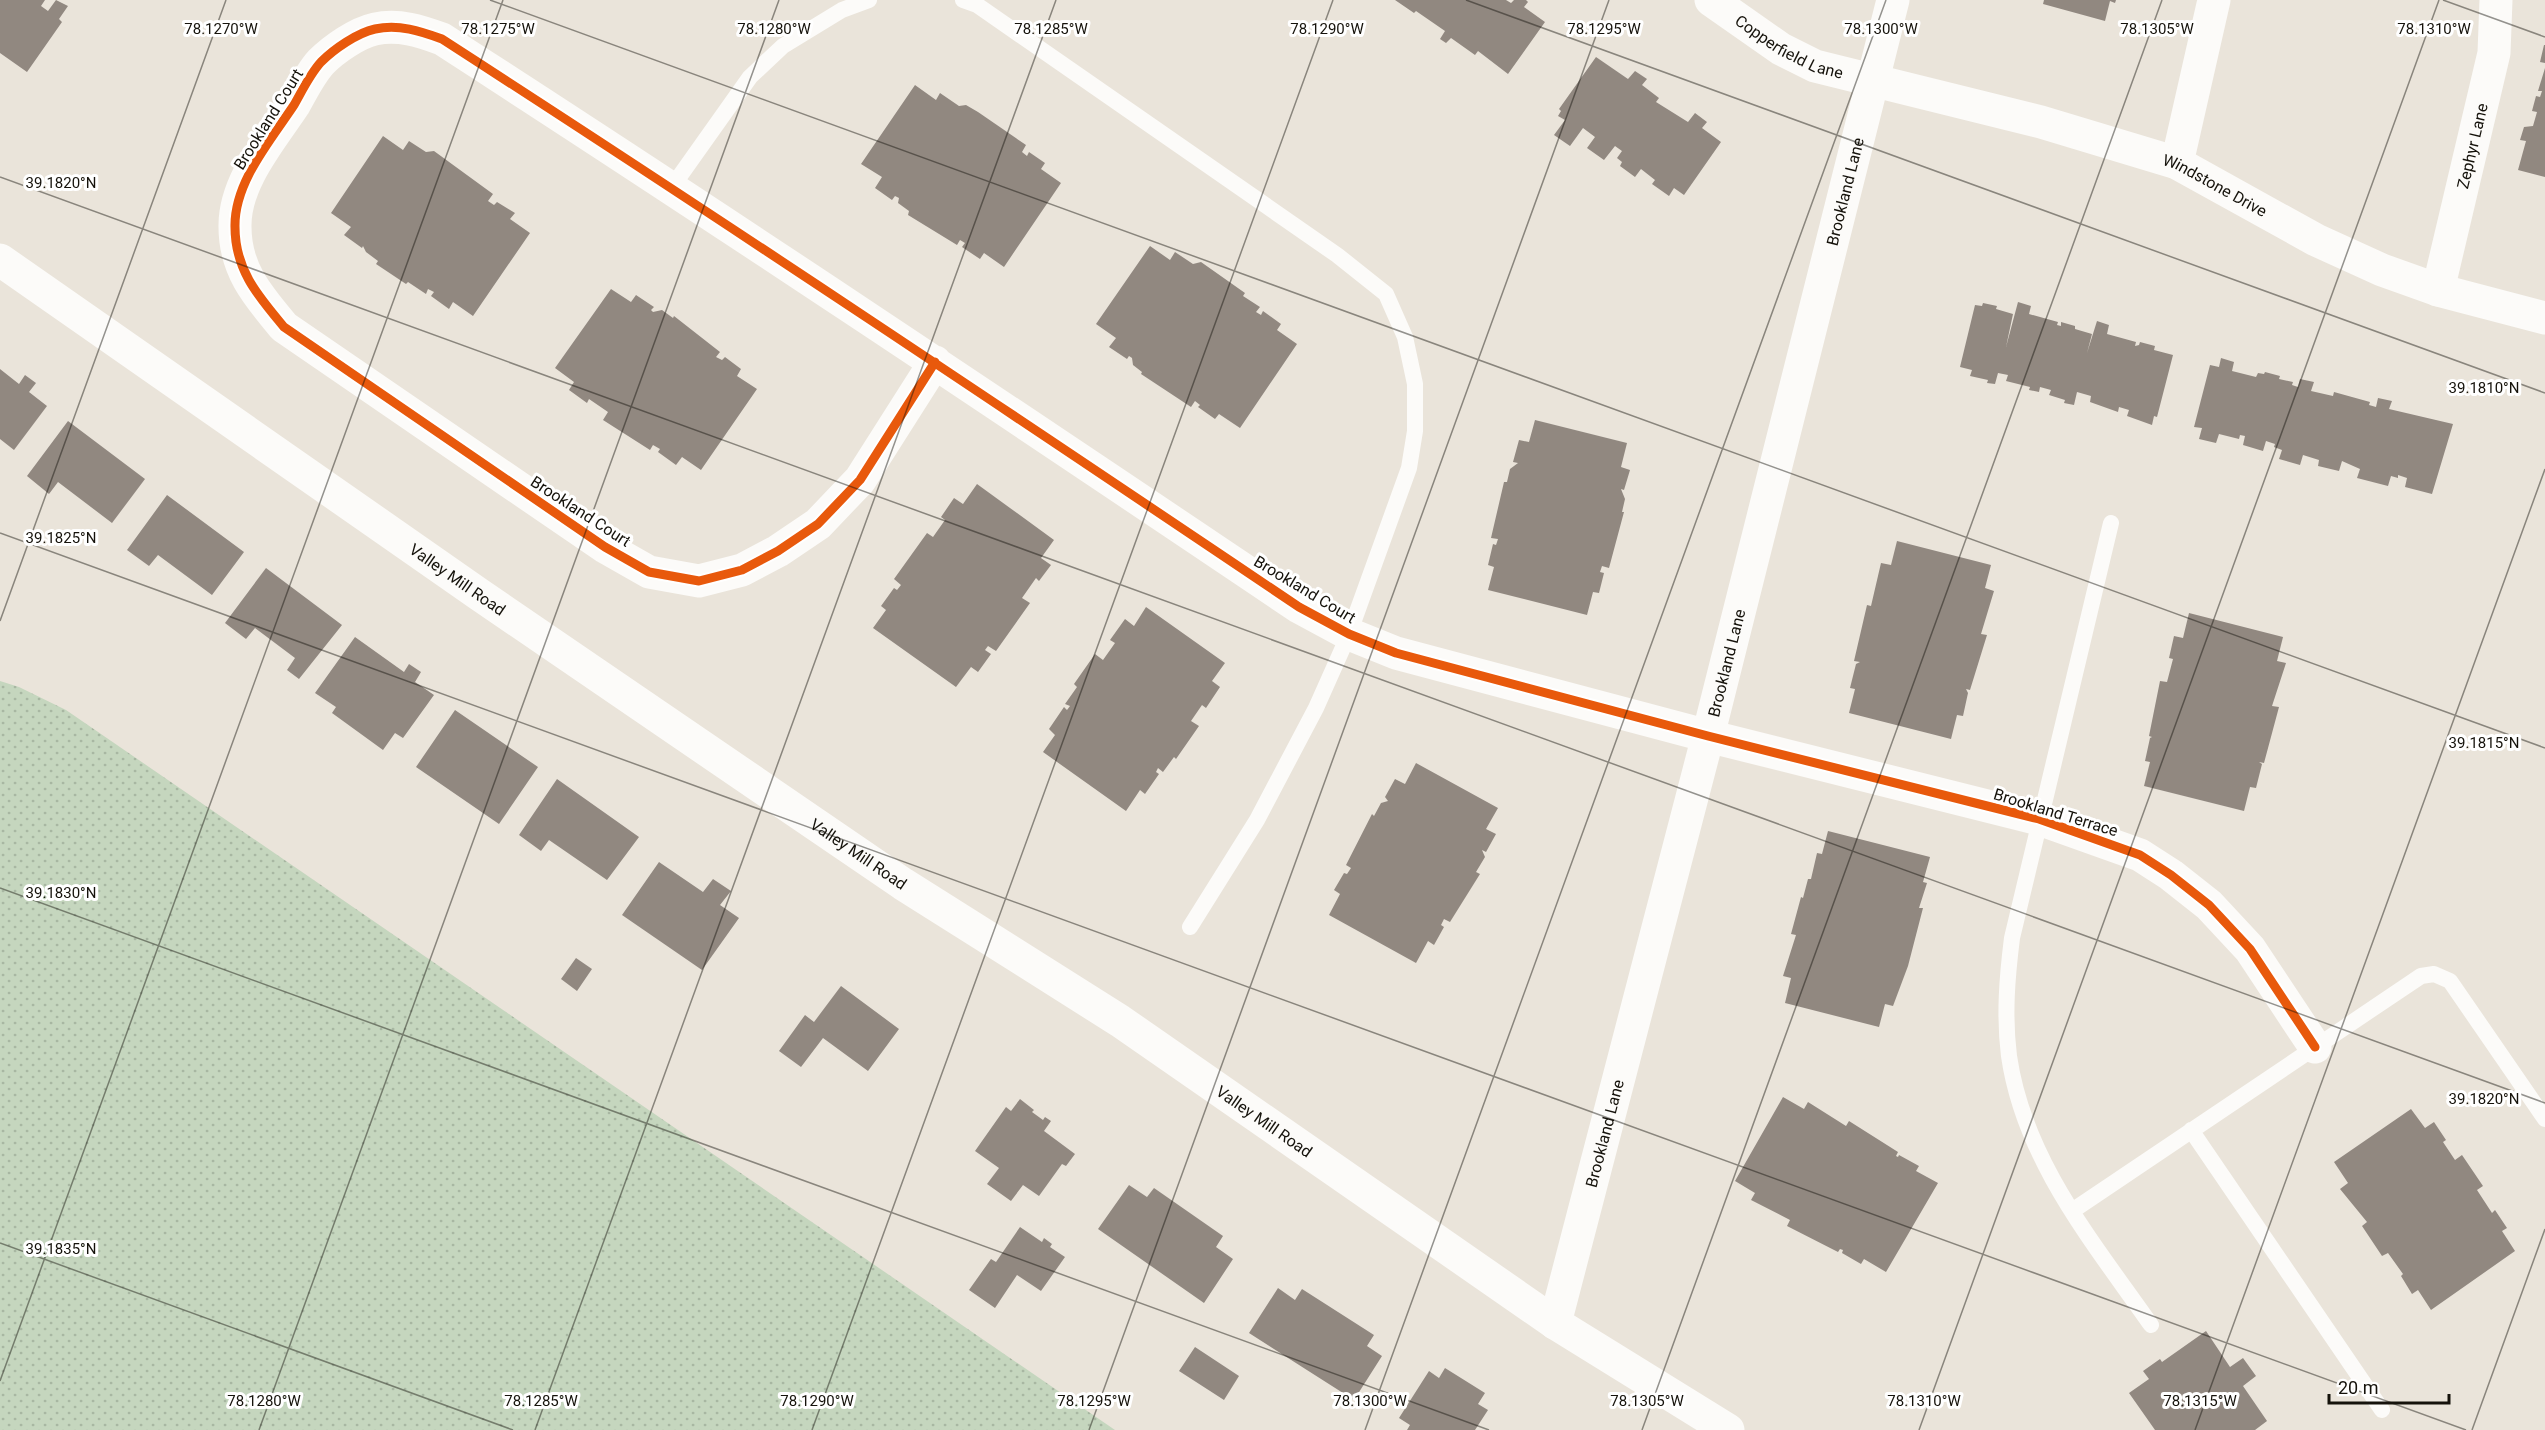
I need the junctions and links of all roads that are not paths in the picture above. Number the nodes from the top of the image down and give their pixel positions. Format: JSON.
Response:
{"nodes":[{"id":1,"x":869,"y":0,"type":"edge"},
{"id":2,"x":963,"y":0,"type":"edge"},
{"id":3,"x":1711,"y":0,"type":"edge"},
{"id":4,"x":1893,"y":0,"type":"edge"},
{"id":5,"x":2214,"y":0,"type":"edge"},
{"id":6,"x":2496,"y":0,"type":"edge"},
{"id":7,"x":1873,"y":81,"type":"junction"},
{"id":8,"x":2177,"y":163,"type":"junction"},
{"id":9,"x":672,"y":187,"type":"junction"},
{"id":10,"x":0,"y":260,"type":"edge"},
{"id":11,"x":2438,"y":290,"type":"junction"},
{"id":12,"x":2545,"y":318,"type":"edge"},
{"id":13,"x":935,"y":363,"type":"junction"},
{"id":14,"x":2111,"y":523,"type":"dead end"},
{"id":15,"x":1349,"y":634,"type":"junction"},
{"id":16,"x":1708,"y":736,"type":"junction"},
{"id":17,"x":2039,"y":819,"type":"junction"},
{"id":18,"x":1190,"y":927,"type":"dead end"},
{"id":19,"x":2315,"y":1047,"type":"junction"},
{"id":20,"x":2545,"y":1119,"type":"edge"},
{"id":21,"x":2192,"y":1130,"type":"junction"},
{"id":22,"x":2072,"y":1212,"type":"junction"},
{"id":23,"x":1555,"y":1323,"type":"junction"},
{"id":24,"x":2151,"y":1325,"type":"dead end"},
{"id":25,"x":2382,"y":1410,"type":"dead end"},
{"id":26,"x":1728,"y":1430,"type":"edge"}],
"edges":[{"from":1,"to":9,"type":"lane"},
{"from":2,"to":15,"type":"lane"},
{"from":3,"to":7,"type":"street","name":"Copperfield Lane"},
{"from":4,"to":7,"type":"street","name":"Brookland Lane"},
{"from":5,"to":8,"type":"street"},
{"from":6,"to":11,"type":"street","name":"Zephyr Lane"},
{"from":7,"to":8,"type":"street","name":"Windstone Drive"},
{"from":7,"to":16,"type":"street","name":"Brookland Lane"},
{"from":8,"to":11,"type":"street","name":"Windstone Drive"},
{"from":9,"to":13,"type":"street","name":"Brookland Court"},
{"from":9,"to":13,"type":"street","name":"Brookland Court"},
{"from":10,"to":23,"type":"street","name":"Valley Mill Road"},
{"from":11,"to":12,"type":"street","name":"Windstone Drive"},
{"from":13,"to":15,"type":"street","name":"Brookland Court"},
{"from":14,"to":17,"type":"lane"},
{"from":15,"to":16,"type":"street","name":"Brookland Court"},
{"from":15,"to":18,"type":"lane"},
{"from":16,"to":17,"type":"street","name":"Brookland Terrace"},
{"from":16,"to":23,"type":"street","name":"Brookland Lane"},
{"from":17,"to":19,"type":"street","name":"Brookland Terrace"},
{"from":17,"to":22,"type":"lane"},
{"from":19,"to":20,"type":"lane"},
{"from":19,"to":21,"type":"lane"},
{"from":21,"to":22,"type":"lane"},
{"from":21,"to":25,"type":"lane"},
{"from":22,"to":24,"type":"lane"},
{"from":23,"to":26,"type":"street","name":"Valley Mill Road"}]}
